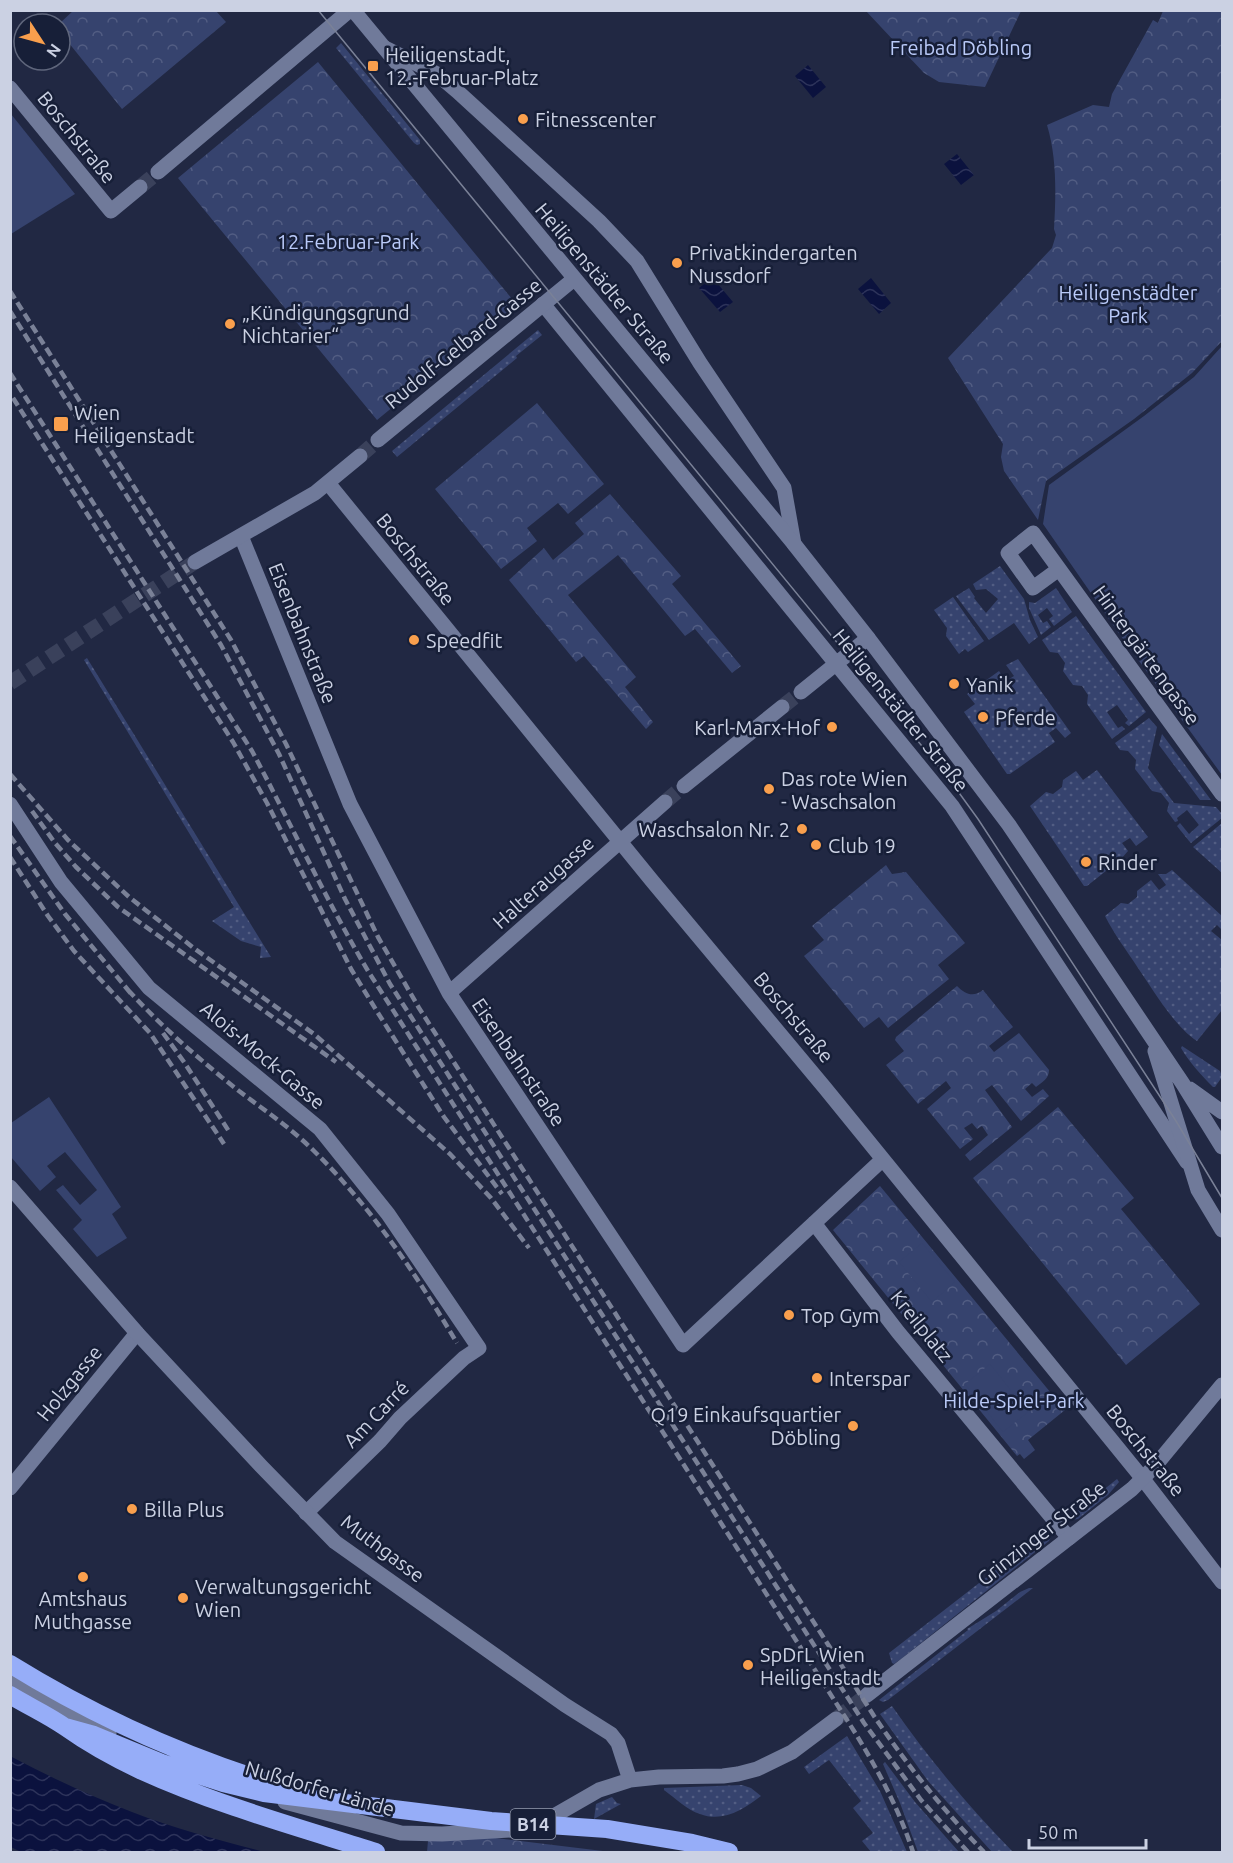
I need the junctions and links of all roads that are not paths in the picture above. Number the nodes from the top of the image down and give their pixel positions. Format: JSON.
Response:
{"nodes":[{"id":1,"x":352,"y":10,"type":"edge"},
{"id":2,"x":385,"y":48,"type":"junction"},
{"id":3,"x":10,"y":88,"type":"edge"},
{"id":4,"x":158,"y":172,"type":"tunnel mouth"},
{"id":5,"x":140,"y":187,"type":"tunnel mouth"},
{"id":6,"x":574,"y":279,"type":"junction"},
{"id":7,"x":543,"y":304,"type":"junction"},
{"id":8,"x":378,"y":440,"type":"tunnel mouth"},
{"id":9,"x":360,"y":456,"type":"tunnel mouth"},
{"id":10,"x":328,"y":483,"type":"junction"},
{"id":11,"x":241,"y":536,"type":"junction"},
{"id":12,"x":794,"y":544,"type":"junction"},
{"id":13,"x":195,"y":562,"type":"tunnel mouth"},
{"id":14,"x":1059,"y":569,"type":"dead end"},
{"id":15,"x":867,"y":638,"type":"junction"},
{"id":16,"x":836,"y":663,"type":"junction"},
{"id":17,"x":801,"y":692,"type":"tunnel mouth"},
{"id":18,"x":782,"y":707,"type":"tunnel mouth"},
{"id":19,"x":684,"y":786,"type":"tunnel mouth"},
{"id":20,"x":1222,"y":794,"type":"edge"},
{"id":21,"x":665,"y":802,"type":"tunnel mouth"},
{"id":22,"x":10,"y":804,"type":"edge"},
{"id":23,"x":620,"y":841,"type":"junction"},
{"id":24,"x":449,"y":993,"type":"junction"},
{"id":25,"x":1151,"y":1038,"type":"junction"},
{"id":26,"x":1183,"y":1084,"type":"junction"},
{"id":27,"x":1222,"y":1112,"type":"edge"},
{"id":28,"x":1222,"y":1147,"type":"edge"},
{"id":29,"x":882,"y":1160,"type":"junction"},
{"id":30,"x":1191,"y":1167,"type":"junction"},
{"id":31,"x":10,"y":1187,"type":"edge"},
{"id":32,"x":814,"y":1223,"type":"junction"},
{"id":33,"x":1222,"y":1230,"type":"edge"},
{"id":34,"x":137,"y":1334,"type":"junction"},
{"id":35,"x":479,"y":1348,"type":"joint"},
{"id":36,"x":1222,"y":1385,"type":"edge"},
{"id":37,"x":1143,"y":1479,"type":"junction"},
{"id":38,"x":10,"y":1488,"type":"edge"},
{"id":39,"x":306,"y":1513,"type":"junction"},
{"id":40,"x":1069,"y":1538,"type":"junction"},
{"id":41,"x":1222,"y":1582,"type":"edge"},
{"id":42,"x":10,"y":1664,"type":"edge"},
{"id":43,"x":10,"y":1680,"type":"edge"},
{"id":44,"x":10,"y":1695,"type":"edge"},
{"id":45,"x":867,"y":1695,"type":"tunnel mouth"},
{"id":46,"x":836,"y":1719,"type":"tunnel mouth"},
{"id":47,"x":65,"y":1727,"type":"junction"},
{"id":48,"x":630,"y":1780,"type":"junction"},
{"id":49,"x":336,"y":1802,"type":"junction"},
{"id":50,"x":376,"y":1852,"type":"edge"},
{"id":51,"x":729,"y":1852,"type":"edge"}],
"edges":[{"from":1,"to":2,"type":"street","name":"Heiligenstädter Straße"},
{"from":1,"to":4,"type":"street"},
{"from":2,"to":6,"type":"street","name":"Heiligenstädter Straße"},
{"from":2,"to":12,"type":"street","name":"Heiligenstädter Straße"},
{"from":3,"to":5,"type":"street","name":"Boschstraße"},
{"from":6,"to":7,"type":"street","name":"Rudolf-Gelbard-Gasse"},
{"from":6,"to":12,"type":"street","name":"Heiligenstädter Straße"},
{"from":7,"to":8,"type":"street","name":"Rudolf-Gelbard-Gasse"},
{"from":7,"to":16,"type":"street","name":"Heiligenstädter Straße"},
{"from":9,"to":10,"type":"street"},
{"from":10,"to":11,"type":"street"},
{"from":10,"to":23,"type":"street","name":"Boschstraße"},
{"from":11,"to":13,"type":"street"},
{"from":11,"to":24,"type":"street","name":"Eisenbahnstraße"},
{"from":12,"to":15,"type":"street","name":"Heiligenstädter Straße"},
{"from":14,"to":20,"type":"street","name":"Hintergärtengasse"},
{"from":15,"to":16,"type":"street"},
{"from":15,"to":25,"type":"street","name":"Heiligenstädter Straße"},
{"from":16,"to":17,"type":"street"},
{"from":16,"to":30,"type":"street","name":"Heiligenstädter Straße"},
{"from":18,"to":19,"type":"street"},
{"from":21,"to":23,"type":"street","name":"Halteraugasse"},
{"from":22,"to":35,"type":"street","name":"Alois-Mock-Gasse"},
{"from":23,"to":24,"type":"street","name":"Halteraugasse"},
{"from":23,"to":29,"type":"street","name":"Boschstraße"},
{"from":24,"to":32,"type":"street","name":"Eisenbahnstraße"},
{"from":25,"to":26,"type":"street","name":"Heiligenstädter Straße"},
{"from":25,"to":30,"type":"street","name":"Heiligenstädter Straße"},
{"from":26,"to":27,"type":"street"},
{"from":26,"to":28,"type":"street","name":"Heiligenstädter Straße"},
{"from":29,"to":32,"type":"street","name":"Eisenbahnstraße"},
{"from":29,"to":37,"type":"street","name":"Boschstraße"},
{"from":30,"to":33,"type":"street","name":"Heiligenstädter Straße"},
{"from":31,"to":34,"type":"street","name":"Muthgasse"},
{"from":32,"to":40,"type":"street","name":"Kreilplatz"},
{"from":34,"to":38,"type":"street","name":"Holzgasse"},
{"from":34,"to":39,"type":"street","name":"Muthgasse"},
{"from":35,"to":39,"type":"street","name":"Am Carré"},
{"from":36,"to":37,"type":"street","name":"Grinzinger Straße"},
{"from":37,"to":40,"type":"street","name":"Grinzinger Straße"},
{"from":37,"to":41,"type":"street","name":"Boschstraße"},
{"from":39,"to":48,"type":"street","name":"Muthgasse"},
{"from":40,"to":45,"type":"street","name":"Grinzinger Straße"},
{"from":42,"to":49,"type":"highway"},
{"from":43,"to":48,"type":"street","name":"Nußdorfer Lände"},
{"from":44,"to":47,"type":"highway","number":"B14"},
{"from":46,"to":48,"type":"street"},
{"from":47,"to":49,"type":"highway","number":"B14"},
{"from":47,"to":50,"type":"highway"},
{"from":49,"to":51,"type":"highway","number":"B14"}]}
